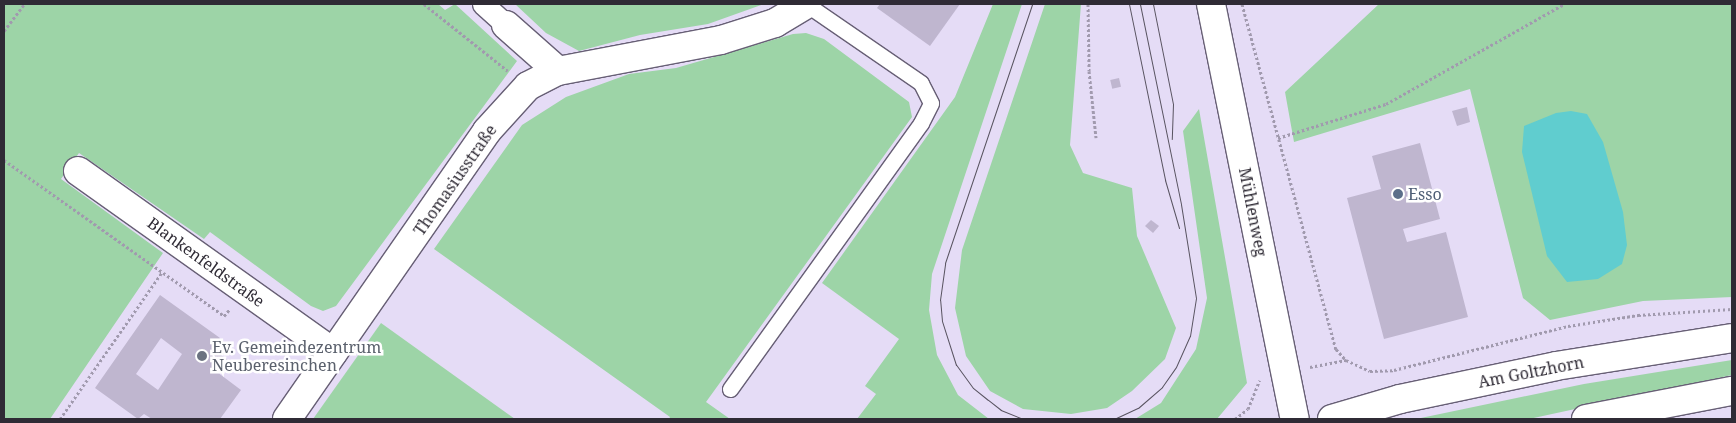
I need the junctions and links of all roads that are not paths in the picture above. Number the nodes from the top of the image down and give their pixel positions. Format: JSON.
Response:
{"nodes":[{"id":1,"x":482,"y":4,"type":"edge"},
{"id":2,"x":806,"y":4,"type":"edge"},
{"id":3,"x":1211,"y":4,"type":"edge"},
{"id":4,"x":506,"y":25,"type":"joint"},
{"id":5,"x":558,"y":71,"type":"junction"},
{"id":6,"x":78,"y":171,"type":"dead end"},
{"id":7,"x":1732,"y":338,"type":"edge"},
{"id":8,"x":333,"y":352,"type":"junction"},
{"id":9,"x":730,"y":389,"type":"dead end"},
{"id":10,"x":1732,"y":390,"type":"edge"},
{"id":11,"x":287,"y":419,"type":"edge"},
{"id":12,"x":1295,"y":419,"type":"edge"},
{"id":13,"x":1332,"y":419,"type":"edge"},
{"id":14,"x":1586,"y":419,"type":"edge"}],
"edges":[{"from":1,"to":4,"type":"street"},
{"from":2,"to":5,"type":"street","name":"Thomasiusstraße"},
{"from":2,"to":9,"type":"lane"},
{"from":3,"to":12,"type":"street","name":"Mühlenweg"},
{"from":4,"to":5,"type":"street"},
{"from":5,"to":8,"type":"street","name":"Thomasiusstraße"},
{"from":6,"to":8,"type":"street","name":"Blankenfeldstraße"},
{"from":7,"to":13,"type":"street","name":"Am Goltzhorn"},
{"from":8,"to":11,"type":"street","name":"Thomasiusstraße"},
{"from":10,"to":14,"type":"street"}]}
